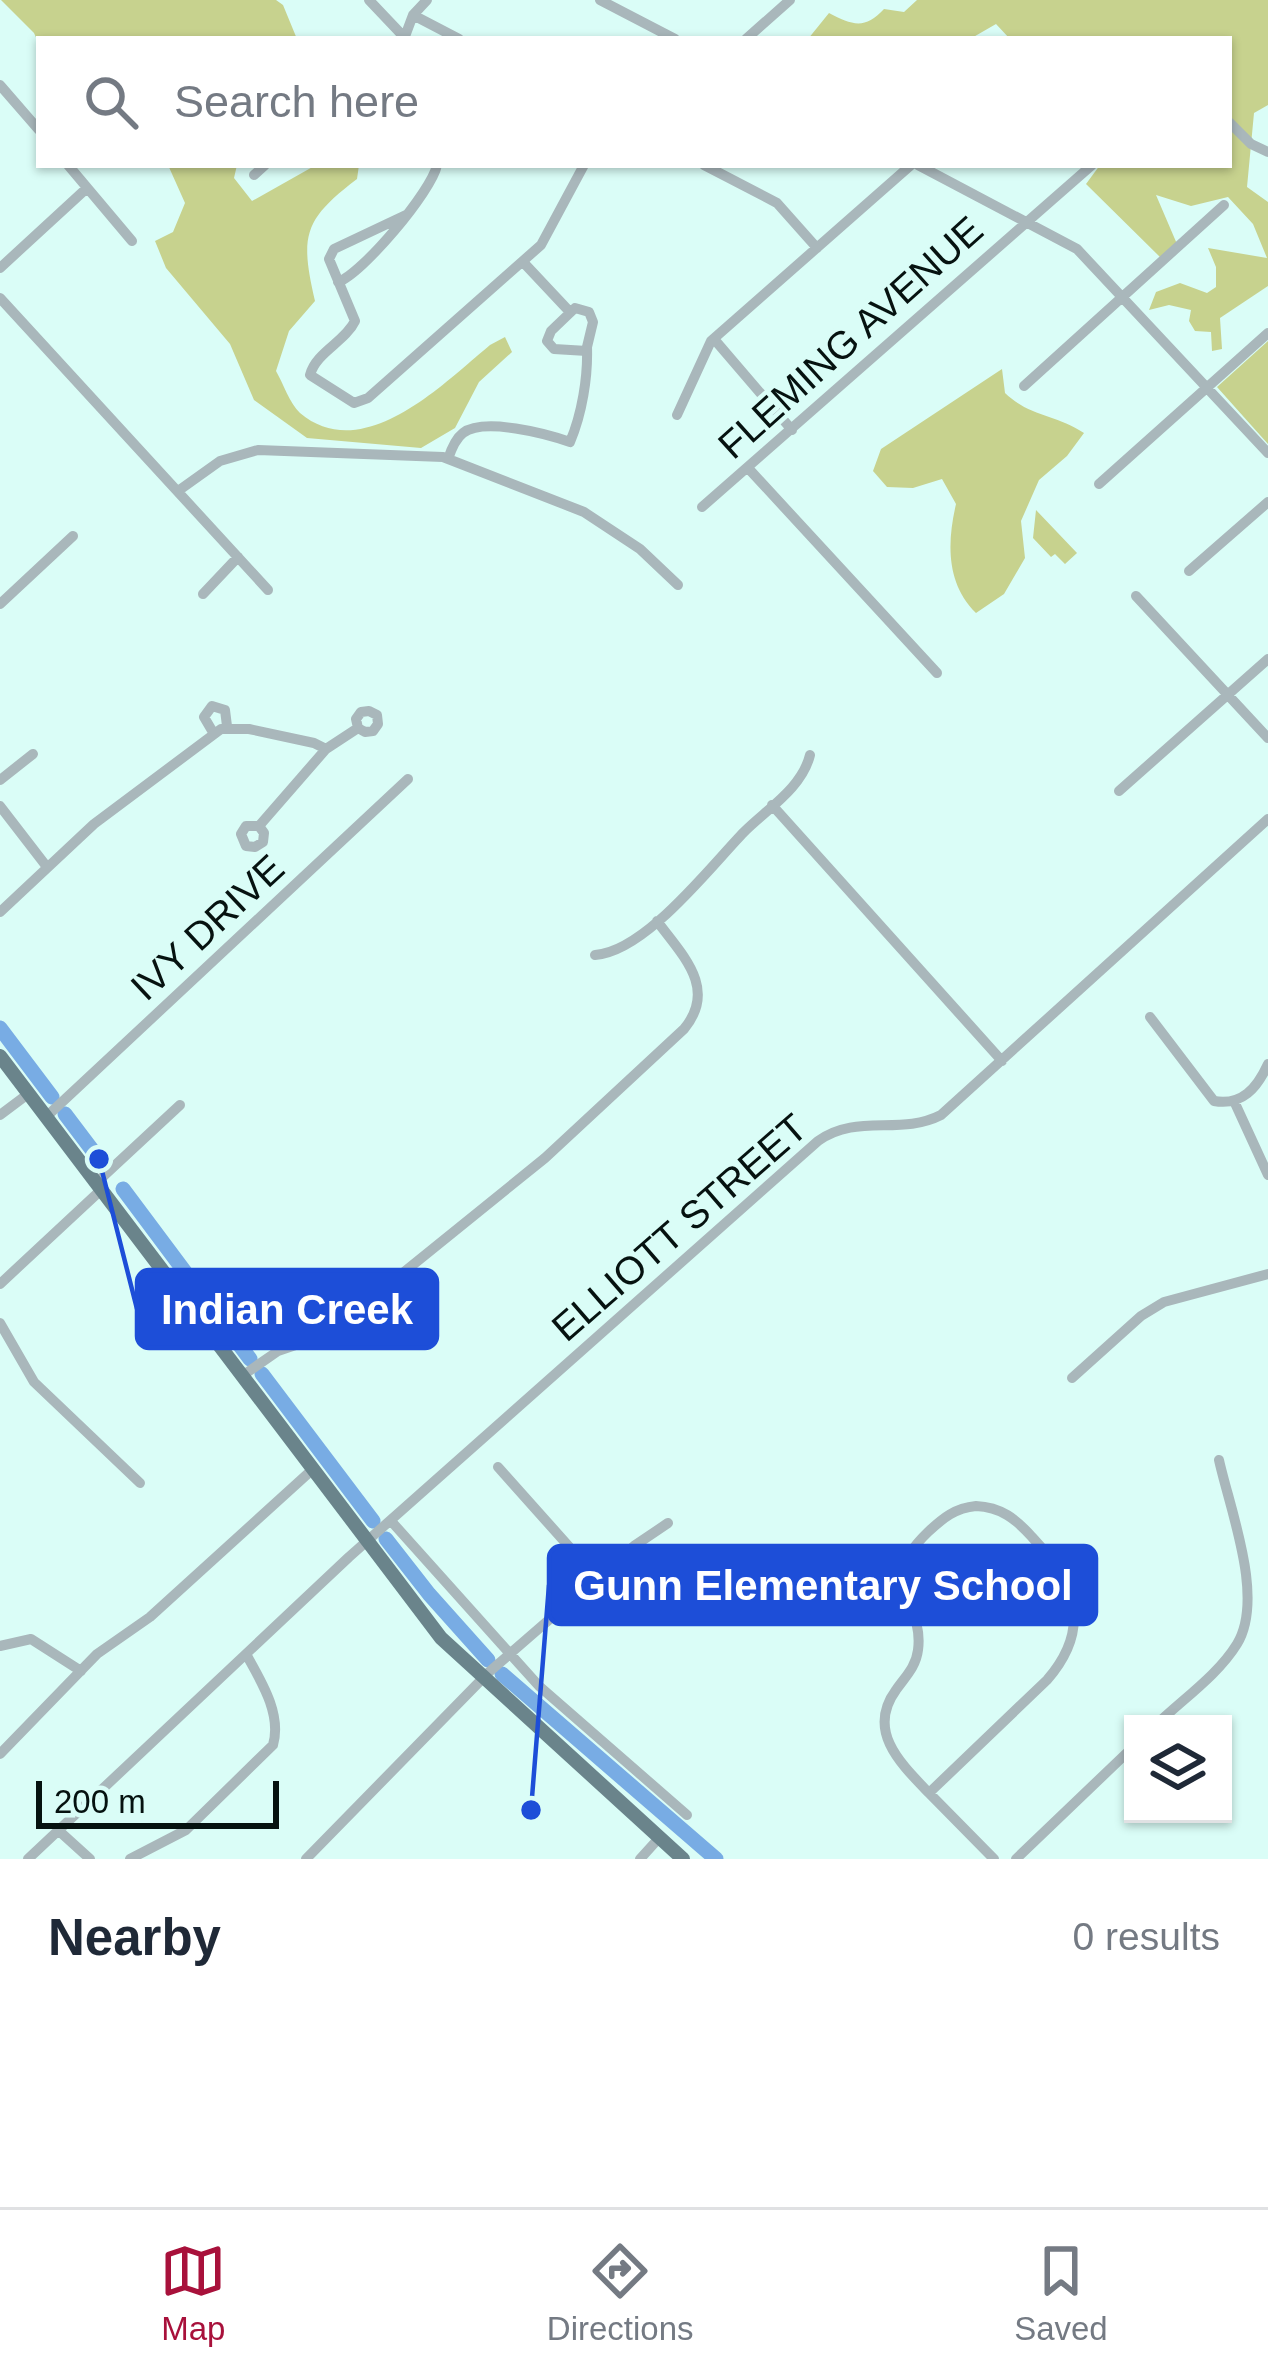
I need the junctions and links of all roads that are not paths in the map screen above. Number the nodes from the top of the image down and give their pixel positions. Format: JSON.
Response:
{"nodes":[{"id":1,"x":370,"y":0,"type":"edge"},
{"id":2,"x":427,"y":0,"type":"edge"},
{"id":3,"x":600,"y":0,"type":"edge"},
{"id":4,"x":790,"y":0,"type":"edge"},
{"id":5,"x":412,"y":15,"type":"junction"},
{"id":6,"x":653,"y":34,"type":"edge"},
{"id":7,"x":402,"y":36,"type":"edge"},
{"id":8,"x":406,"y":36,"type":"edge"},
{"id":9,"x":453,"y":36,"type":"edge"},
{"id":10,"x":749,"y":36,"type":"edge"},
{"id":11,"x":0,"y":85,"type":"edge"},
{"id":12,"x":1232,"y":125,"type":"edge"},
{"id":13,"x":36,"y":127,"type":"edge"},
{"id":14,"x":1268,"y":152,"type":"edge"},
{"id":15,"x":70,"y":168,"type":"edge"},
{"id":16,"x":262,"y":168,"type":"edge"},
{"id":17,"x":436,"y":168,"type":"edge"},
{"id":18,"x":582,"y":168,"type":"edge"},
{"id":19,"x":710,"y":168,"type":"edge"},
{"id":20,"x":910,"y":168,"type":"edge"},
{"id":21,"x":920,"y":168,"type":"edge"},
{"id":22,"x":1088,"y":168,"type":"edge"},
{"id":23,"x":254,"y":175,"type":"dead end"},
{"id":24,"x":87,"y":188,"type":"junction"},
{"id":25,"x":1224,"y":206,"type":"dead end"},
{"id":26,"x":406,"y":214,"type":"junction"},
{"id":27,"x":1027,"y":221,"type":"junction"},
{"id":28,"x":132,"y":241,"type":"dead end"},
{"id":29,"x":817,"y":248,"type":"junction"},
{"id":30,"x":523,"y":262,"type":"junction"},
{"id":31,"x":0,"y":268,"type":"edge"},
{"id":32,"x":338,"y":282,"type":"junction"},
{"id":33,"x":0,"y":298,"type":"edge"},
{"id":34,"x":1124,"y":298,"type":"junction"},
{"id":35,"x":569,"y":311,"type":"junction"},
{"id":36,"x":1268,"y":333,"type":"edge"},
{"id":37,"x":714,"y":338,"type":"junction"},
{"id":38,"x":587,"y":351,"type":"junction"},
{"id":39,"x":1024,"y":386,"type":"dead end"},
{"id":40,"x":1207,"y":388,"type":"junction"},
{"id":41,"x":677,"y":415,"type":"dead end"},
{"id":42,"x":792,"y":430,"type":"junction"},
{"id":43,"x":1268,"y":453,"type":"edge"},
{"id":44,"x":448,"y":459,"type":"junction"},
{"id":45,"x":748,"y":468,"type":"junction"},
{"id":46,"x":1099,"y":484,"type":"dead end"},
{"id":47,"x":178,"y":491,"type":"junction"},
{"id":48,"x":1268,"y":502,"type":"edge"},
{"id":49,"x":702,"y":507,"type":"dead end"},
{"id":50,"x":73,"y":536,"type":"dead end"},
{"id":51,"x":238,"y":557,"type":"junction"},
{"id":52,"x":1189,"y":572,"type":"dead end"},
{"id":53,"x":678,"y":585,"type":"dead end"},
{"id":54,"x":268,"y":590,"type":"dead end"},
{"id":55,"x":203,"y":594,"type":"dead end"},
{"id":56,"x":1136,"y":596,"type":"dead end"},
{"id":57,"x":0,"y":604,"type":"edge"},
{"id":58,"x":1268,"y":659,"type":"edge"},
{"id":59,"x":937,"y":673,"type":"dead end"},
{"id":60,"x":1228,"y":695,"type":"junction"},
{"id":61,"x":227,"y":726,"type":"junction"},
{"id":62,"x":358,"y":728,"type":"dead end"},
{"id":63,"x":214,"y":734,"type":"junction"},
{"id":64,"x":1268,"y":738,"type":"edge"},
{"id":65,"x":326,"y":749,"type":"junction"},
{"id":66,"x":33,"y":754,"type":"dead end"},
{"id":67,"x":810,"y":755,"type":"dead end"},
{"id":68,"x":408,"y":779,"type":"dead end"},
{"id":69,"x":0,"y":780,"type":"edge"},
{"id":70,"x":1119,"y":791,"type":"dead end"},
{"id":71,"x":0,"y":806,"type":"edge"},
{"id":72,"x":772,"y":806,"type":"junction"},
{"id":73,"x":1268,"y":819,"type":"edge"},
{"id":74,"x":259,"y":826,"type":"dead end"},
{"id":75,"x":47,"y":867,"type":"junction"},
{"id":76,"x":0,"y":912,"type":"edge"},
{"id":77,"x":657,"y":920,"type":"junction"},
{"id":78,"x":595,"y":955,"type":"dead end"},
{"id":79,"x":1150,"y":1016,"type":"dead end"},
{"id":80,"x":0,"y":1056,"type":"edge"},
{"id":81,"x":1002,"y":1061,"type":"junction"},
{"id":82,"x":1268,"y":1064,"type":"edge"},
{"id":83,"x":28,"y":1094,"type":"junction"},
{"id":84,"x":1234,"y":1101,"type":"junction"},
{"id":85,"x":180,"y":1105,"type":"dead end"},
{"id":86,"x":0,"y":1114,"type":"edge"},
{"id":87,"x":46,"y":1117,"type":"junction"},
{"id":88,"x":1268,"y":1175,"type":"edge"},
{"id":89,"x":98,"y":1186,"type":"junction"},
{"id":90,"x":1268,"y":1274,"type":"edge"},
{"id":91,"x":0,"y":1284,"type":"edge"},
{"id":92,"x":0,"y":1323,"type":"edge"},
{"id":93,"x":242,"y":1376,"type":"junction"},
{"id":94,"x":1072,"y":1378,"type":"dead end"},
{"id":95,"x":1219,"y":1460,"type":"dead end"},
{"id":96,"x":498,"y":1467,"type":"dead end"},
{"id":97,"x":313,"y":1469,"type":"junction"},
{"id":98,"x":140,"y":1483,"type":"dead end"},
{"id":99,"x":391,"y":1520,"type":"junction"},
{"id":100,"x":668,"y":1523,"type":"dead end"},
{"id":101,"x":367,"y":1542,"type":"junction"},
{"id":102,"x":597,"y":1578,"type":"junction"},
{"id":103,"x":0,"y":1646,"type":"edge"},
{"id":104,"x":246,"y":1654,"type":"junction"},
{"id":105,"x":508,"y":1654,"type":"junction"},
{"id":106,"x":81,"y":1671,"type":"junction"},
{"id":107,"x":482,"y":1679,"type":"junction"},
{"id":108,"x":1166,"y":1715,"type":"edge"},
{"id":109,"x":0,"y":1754,"type":"edge"},
{"id":110,"x":1124,"y":1756,"type":"edge"},
{"id":111,"x":928,"y":1793,"type":"junction"},
{"id":112,"x":687,"y":1815,"type":"dead end"},
{"id":113,"x":58,"y":1830,"type":"junction"},
{"id":114,"x":659,"y":1838,"type":"junction"},
{"id":115,"x":676,"y":1857,"type":"edge"},
{"id":116,"x":28,"y":1859,"type":"edge"},
{"id":117,"x":90,"y":1859,"type":"edge"},
{"id":118,"x":130,"y":1859,"type":"edge"},
{"id":119,"x":306,"y":1859,"type":"edge"},
{"id":120,"x":640,"y":1859,"type":"edge"},
{"id":121,"x":994,"y":1859,"type":"edge"},
{"id":122,"x":1016,"y":1859,"type":"edge"}],
"edges":[{"from":1,"to":7,"type":"street"},
{"from":2,"to":5,"type":"street"},
{"from":3,"to":6,"type":"street"},
{"from":4,"to":10,"type":"street"},
{"from":5,"to":8,"type":"street"},
{"from":5,"to":9,"type":"street"},
{"from":11,"to":13,"type":"street"},
{"from":12,"to":14,"type":"street"},
{"from":15,"to":24,"type":"street"},
{"from":16,"to":23,"type":"street"},
{"from":17,"to":26,"type":"street"},
{"from":18,"to":30,"type":"street"},
{"from":19,"to":29,"type":"street"},
{"from":20,"to":29,"type":"street"},
{"from":21,"to":27,"type":"street"},
{"from":22,"to":27,"type":"street","name":"FLEMING AVENUE"},
{"from":24,"to":28,"type":"street"},
{"from":24,"to":31,"type":"street"},
{"from":25,"to":34,"type":"street"},
{"from":26,"to":32,"type":"street"},
{"from":26,"to":32,"type":"street"},
{"from":27,"to":34,"type":"street"},
{"from":27,"to":42,"type":"street","name":"FLEMING AVENUE"},
{"from":29,"to":37,"type":"street"},
{"from":30,"to":32,"type":"street"},
{"from":30,"to":35,"type":"street"},
{"from":33,"to":47,"type":"street"},
{"from":34,"to":39,"type":"street"},
{"from":34,"to":40,"type":"street"},
{"from":35,"to":38,"type":"street"},
{"from":35,"to":38,"type":"street"},
{"from":36,"to":40,"type":"street"},
{"from":37,"to":41,"type":"street"},
{"from":37,"to":42,"type":"street"},
{"from":38,"to":44,"type":"street"},
{"from":40,"to":43,"type":"street"},
{"from":40,"to":46,"type":"street"},
{"from":42,"to":45,"type":"street","name":"FLEMING AVENUE"},
{"from":44,"to":47,"type":"street"},
{"from":44,"to":53,"type":"street"},
{"from":45,"to":49,"type":"street","name":"FLEMING AVENUE"},
{"from":45,"to":59,"type":"street"},
{"from":47,"to":51,"type":"street"},
{"from":48,"to":52,"type":"street"},
{"from":50,"to":57,"type":"street"},
{"from":51,"to":54,"type":"street"},
{"from":51,"to":55,"type":"street"},
{"from":56,"to":60,"type":"street"},
{"from":58,"to":60,"type":"street"},
{"from":60,"to":64,"type":"street"},
{"from":60,"to":70,"type":"street"},
{"from":61,"to":63,"type":"street"},
{"from":61,"to":63,"type":"street"},
{"from":61,"to":65,"type":"street"},
{"from":62,"to":65,"type":"street"},
{"from":63,"to":75,"type":"street"},
{"from":65,"to":74,"type":"street"},
{"from":66,"to":69,"type":"street"},
{"from":67,"to":72,"type":"street"},
{"from":68,"to":87,"type":"street","name":"IVY DRIVE"},
{"from":71,"to":75,"type":"street"},
{"from":72,"to":77,"type":"street"},
{"from":72,"to":81,"type":"street"},
{"from":73,"to":81,"type":"street","name":"ELLIOTT STREET"},
{"from":75,"to":76,"type":"street"},
{"from":77,"to":78,"type":"street"},
{"from":77,"to":93,"type":"street"},
{"from":79,"to":84,"type":"street"},
{"from":80,"to":83,"type":"main road"},
{"from":81,"to":99,"type":"street","name":"ELLIOTT STREET"},
{"from":82,"to":84,"type":"street"},
{"from":83,"to":86,"type":"street"},
{"from":83,"to":87,"type":"main road"},
{"from":84,"to":88,"type":"street"},
{"from":85,"to":89,"type":"street"},
{"from":87,"to":89,"type":"main road"},
{"from":89,"to":91,"type":"street"},
{"from":89,"to":93,"type":"main road"},
{"from":90,"to":94,"type":"street"},
{"from":92,"to":98,"type":"street"},
{"from":93,"to":97,"type":"main road"},
{"from":95,"to":108,"type":"street"},
{"from":96,"to":102,"type":"street"},
{"from":97,"to":101,"type":"main road"},
{"from":97,"to":106,"type":"street"},
{"from":99,"to":101,"type":"street","name":"ELLIOTT STREET"},
{"from":99,"to":105,"type":"street"},
{"from":100,"to":102,"type":"street"},
{"from":101,"to":104,"type":"street","name":"ELLIOTT STREET"},
{"from":101,"to":107,"type":"main road"},
{"from":102,"to":105,"type":"street"},
{"from":103,"to":106,"type":"street"},
{"from":104,"to":113,"type":"street","name":"ELLIOTT STREET"},
{"from":104,"to":118,"type":"street"},
{"from":105,"to":107,"type":"street"},
{"from":105,"to":112,"type":"street"},
{"from":106,"to":109,"type":"street"},
{"from":107,"to":114,"type":"main road"},
{"from":107,"to":119,"type":"street"},
{"from":110,"to":122,"type":"street"},
{"from":111,"to":111,"type":"street"},
{"from":111,"to":121,"type":"street"},
{"from":113,"to":116,"type":"street","name":"ELLIOTT STREET"},
{"from":113,"to":117,"type":"street"},
{"from":114,"to":115,"type":"main road"},
{"from":114,"to":120,"type":"street"}]}
